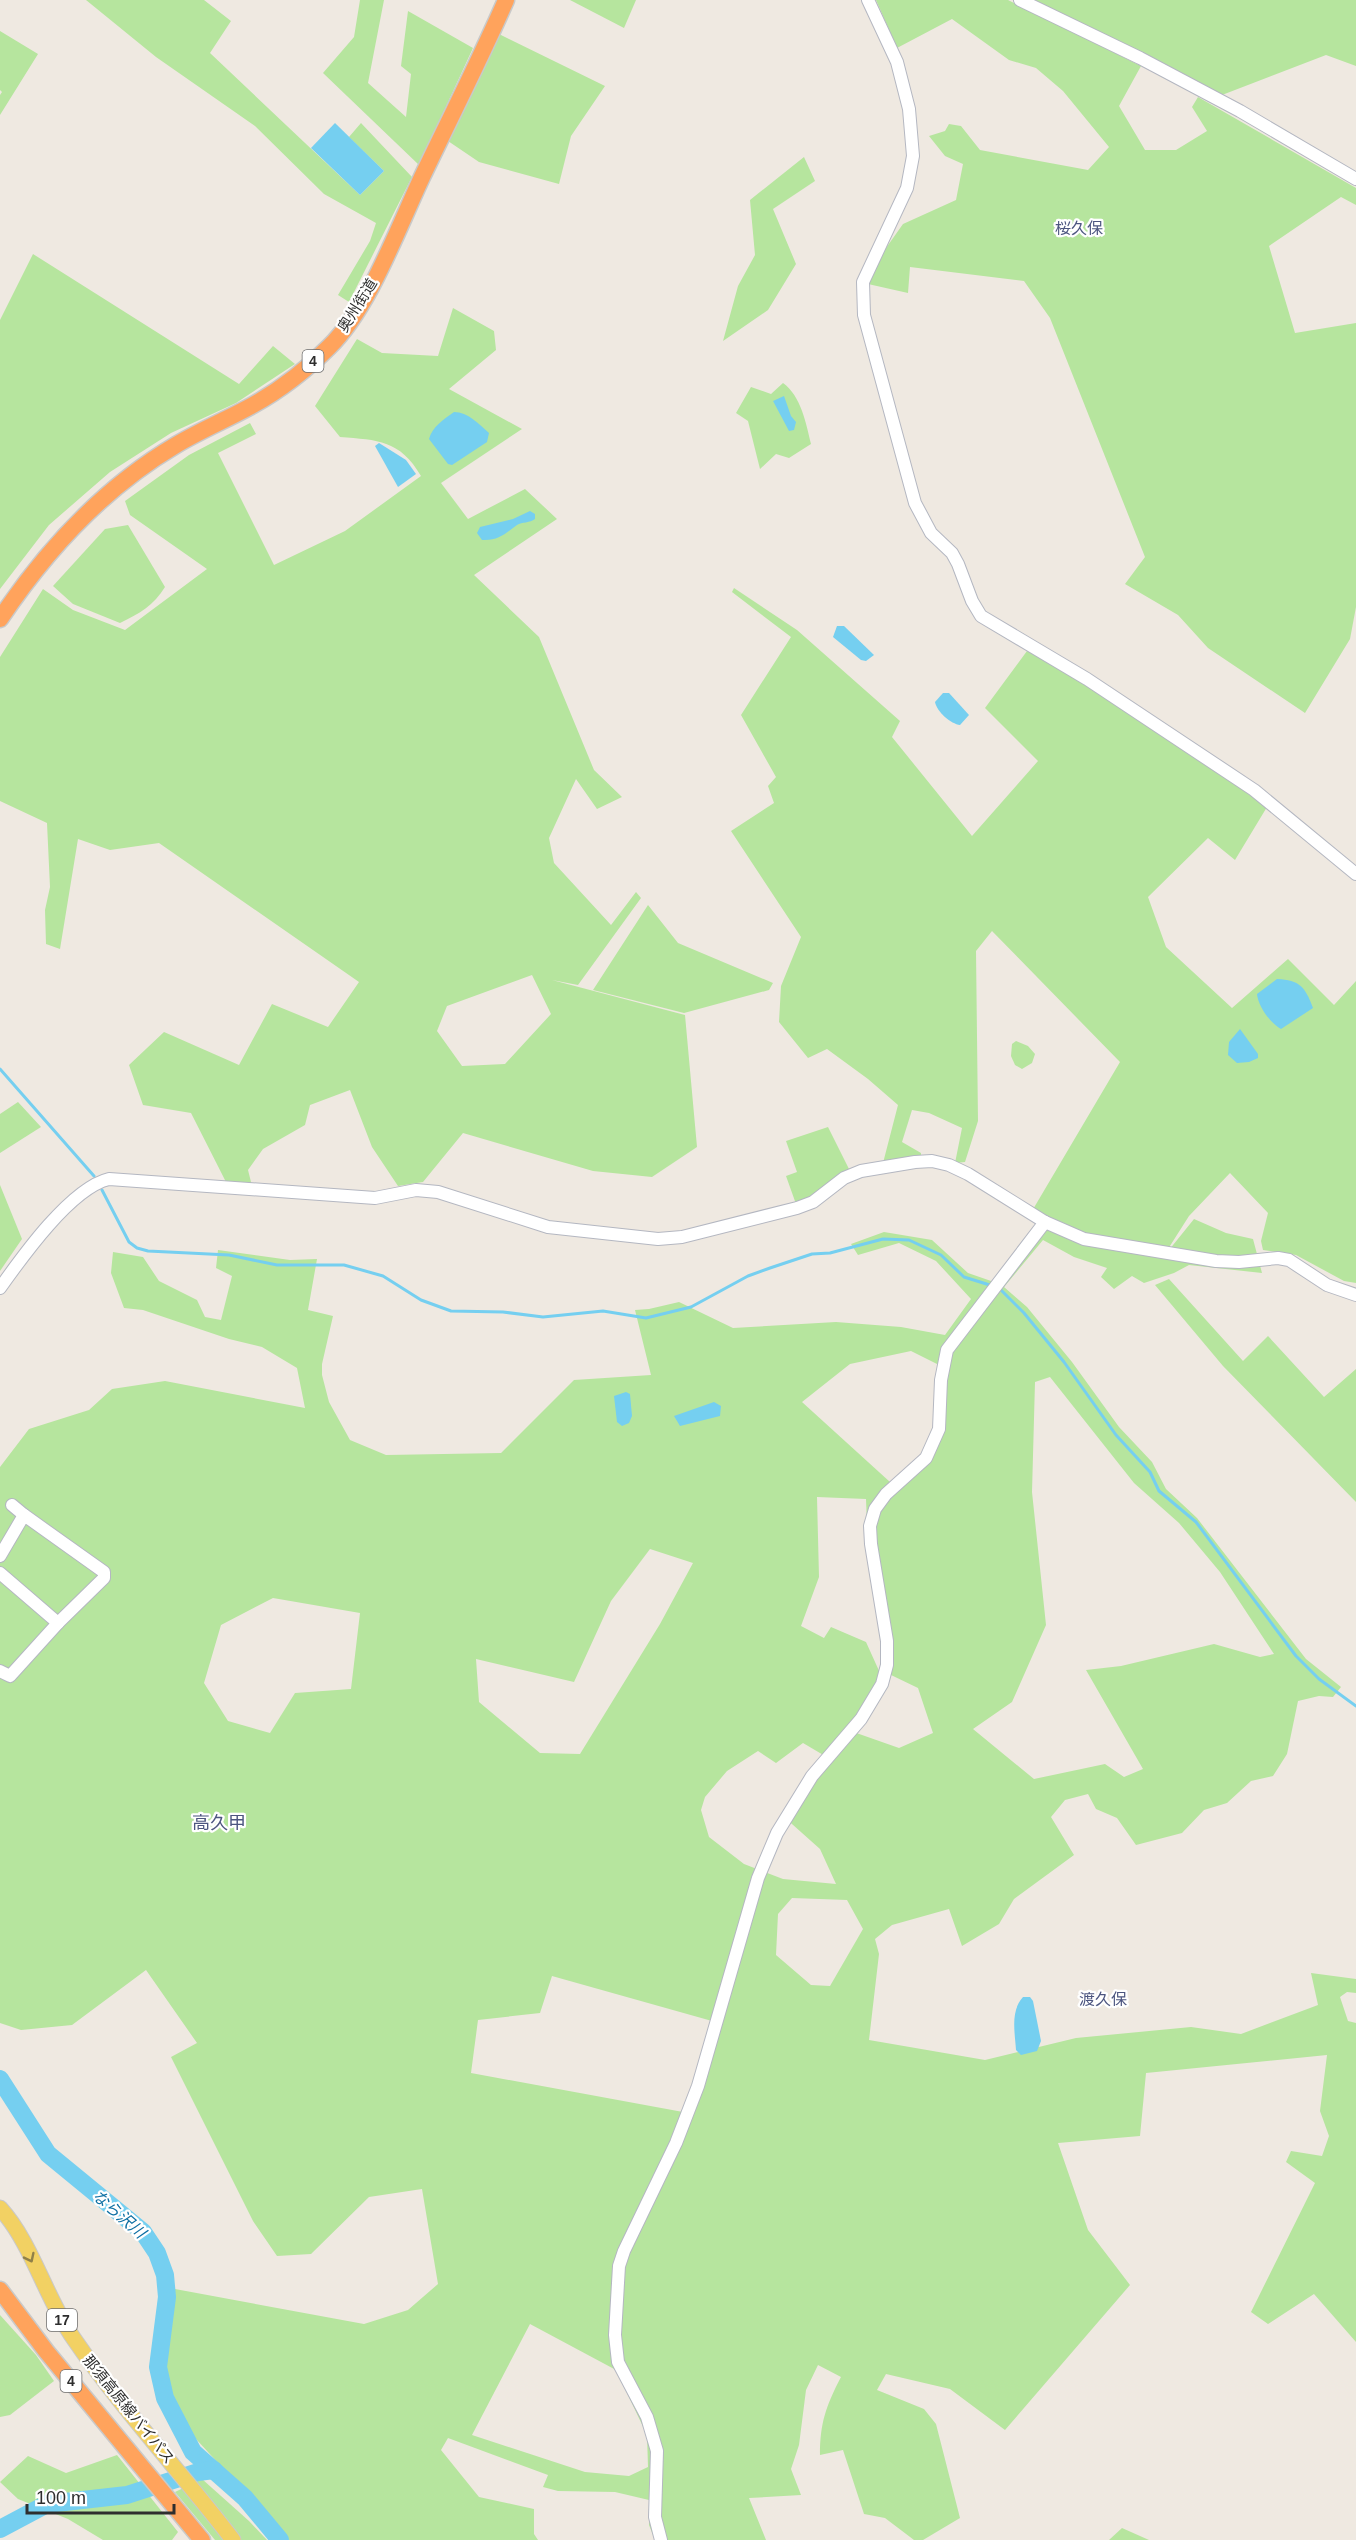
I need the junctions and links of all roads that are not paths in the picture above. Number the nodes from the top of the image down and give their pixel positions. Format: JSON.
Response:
{"nodes":[{"id":1,"x":506,"y":0,"type":"edge"},
{"id":2,"x":868,"y":0,"type":"edge"},
{"id":3,"x":1020,"y":0,"type":"edge"},
{"id":4,"x":1356,"y":179,"type":"edge"},
{"id":5,"x":0,"y":619,"type":"edge"},
{"id":6,"x":1356,"y":874,"type":"edge"},
{"id":7,"x":1045,"y":1222,"type":"junction"},
{"id":8,"x":0,"y":1288,"type":"edge"},
{"id":9,"x":1356,"y":1295,"type":"edge"},
{"id":10,"x":12,"y":1504,"type":"dead end"},
{"id":11,"x":24,"y":1515,"type":"junction"},
{"id":12,"x":0,"y":1556,"type":"edge"},
{"id":13,"x":0,"y":1572,"type":"edge"},
{"id":14,"x":58,"y":1623,"type":"junction"},
{"id":15,"x":0,"y":1671,"type":"edge"},
{"id":16,"x":0,"y":2208,"type":"edge"},
{"id":17,"x":0,"y":2290,"type":"edge"},
{"id":18,"x":0,"y":2297,"type":"edge"},
{"id":19,"x":28,"y":2328,"type":"junction"},
{"id":20,"x":202,"y":2540,"type":"edge"},
{"id":21,"x":233,"y":2540,"type":"edge"},
{"id":22,"x":661,"y":2540,"type":"edge"}],
"edges":[{"from":1,"to":5,"type":"highway","name":"奥州街道","number":"4"},
{"from":2,"to":6,"type":"street"},
{"from":3,"to":4,"type":"street"},
{"from":7,"to":8,"type":"street"},
{"from":7,"to":9,"type":"street"},
{"from":7,"to":22,"type":"street"},
{"from":10,"to":11,"type":"street"},
{"from":11,"to":12,"type":"street"},
{"from":11,"to":14,"type":"street"},
{"from":13,"to":14,"type":"street"},
{"from":14,"to":15,"type":"street"},
{"from":16,"to":21,"type":"main road","name":"那須高原線バイパス","number":"17","one_way":true},
{"from":17,"to":19,"type":"highway","number":"4"},
{"from":18,"to":19,"type":"main road","number":"17"},
{"from":19,"to":20,"type":"highway","number":"4"}]}
